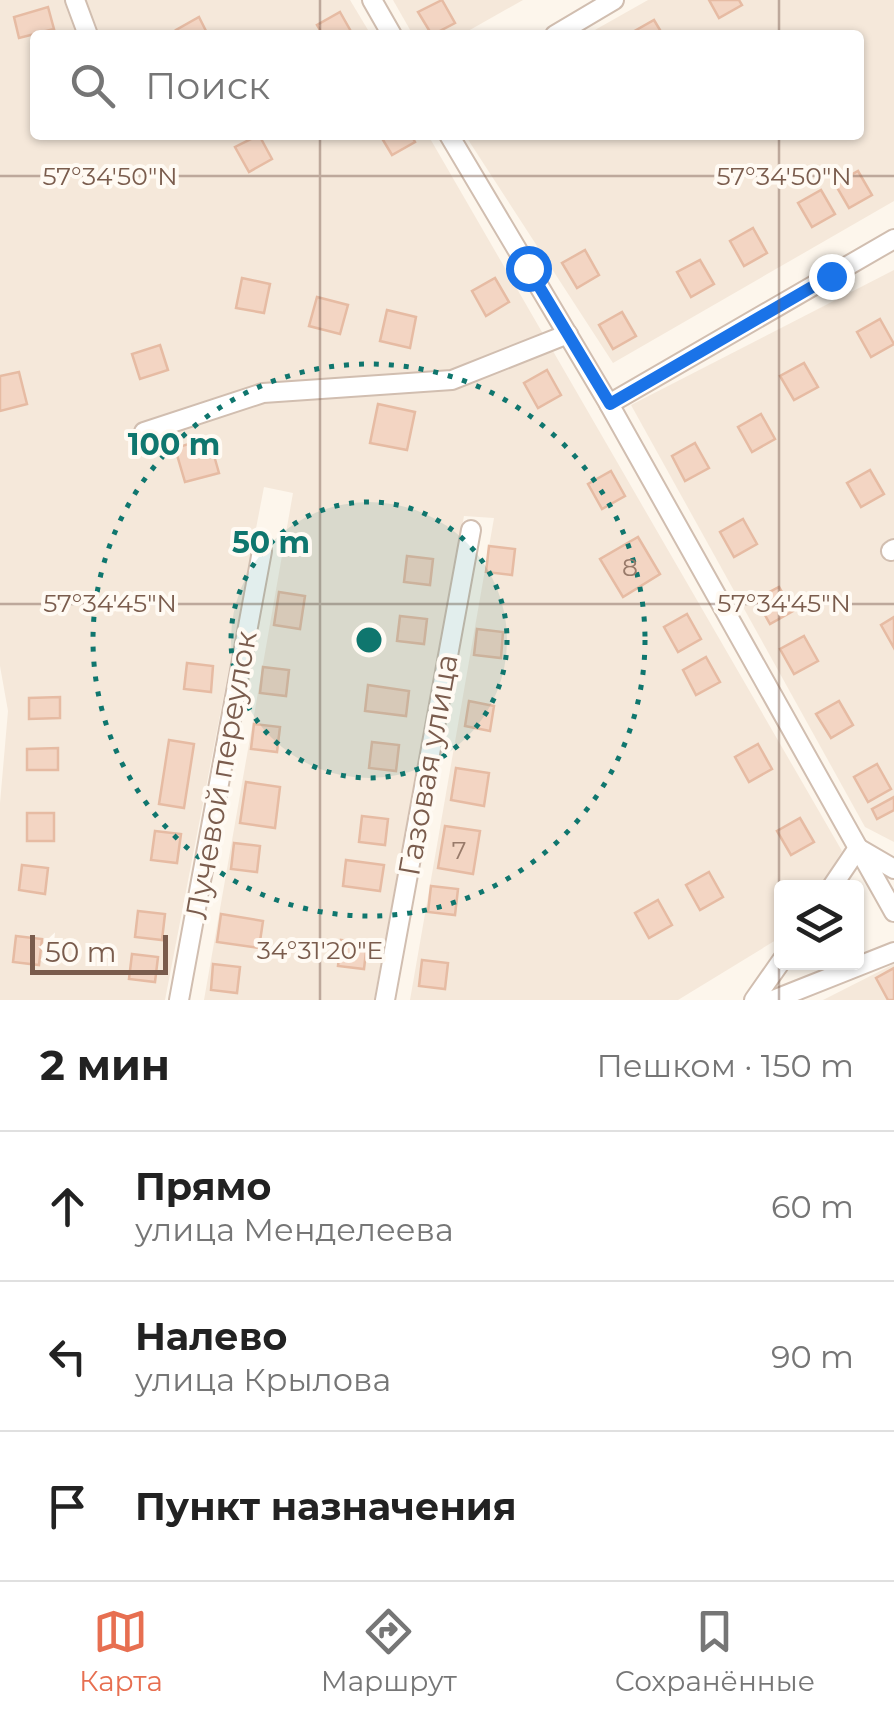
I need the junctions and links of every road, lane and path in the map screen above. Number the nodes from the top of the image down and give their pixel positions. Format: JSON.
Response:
{"nodes":[{"id":1,"x":75,"y":0,"type":"edge"},
{"id":2,"x":372,"y":0,"type":"edge"},
{"id":3,"x":614,"y":0,"type":"edge"},
{"id":4,"x":86,"y":30,"type":"edge"},
{"id":5,"x":389,"y":30,"type":"edge"},
{"id":6,"x":564,"y":30,"type":"edge"},
{"id":7,"x":452,"y":140,"type":"edge"},
{"id":8,"x":894,"y":239,"type":"edge"},
{"id":9,"x":568,"y":334,"type":"junction"},
{"id":10,"x":610,"y":404,"type":"junction"},
{"id":11,"x":144,"y":432,"type":"dead end"},
{"id":12,"x":471,"y":530,"type":"dead end"},
{"id":13,"x":262,"y":550,"type":"dead end"},
{"id":14,"x":858,"y":848,"type":"junction"},
{"id":15,"x":894,"y":869,"type":"edge"},
{"id":16,"x":836,"y":880,"type":"edge"},
{"id":17,"x":894,"y":912,"type":"edge"},
{"id":18,"x":894,"y":952,"type":"edge"},
{"id":19,"x":775,"y":970,"type":"edge"},
{"id":20,"x":180,"y":1000,"type":"edge"},
{"id":21,"x":385,"y":1000,"type":"edge"},
{"id":22,"x":754,"y":1000,"type":"edge"},
{"id":23,"x":773,"y":1000,"type":"edge"}],
"edges":[{"from":1,"to":4,"type":"street"},
{"from":2,"to":5,"type":"street"},
{"from":3,"to":6,"type":"street"},
{"from":7,"to":9,"type":"street"},
{"from":8,"to":10,"type":"street"},
{"from":9,"to":10,"type":"street"},
{"from":9,"to":11,"type":"street"},
{"from":10,"to":14,"type":"street"},
{"from":12,"to":21,"type":"street","name":"Газовая улица"},
{"from":13,"to":20,"type":"street","name":"Лучевой переулок"},
{"from":14,"to":15,"type":"street"},
{"from":14,"to":16,"type":"street"},
{"from":14,"to":17,"type":"street"},
{"from":18,"to":23,"type":"street"},
{"from":19,"to":22,"type":"street"}]}
